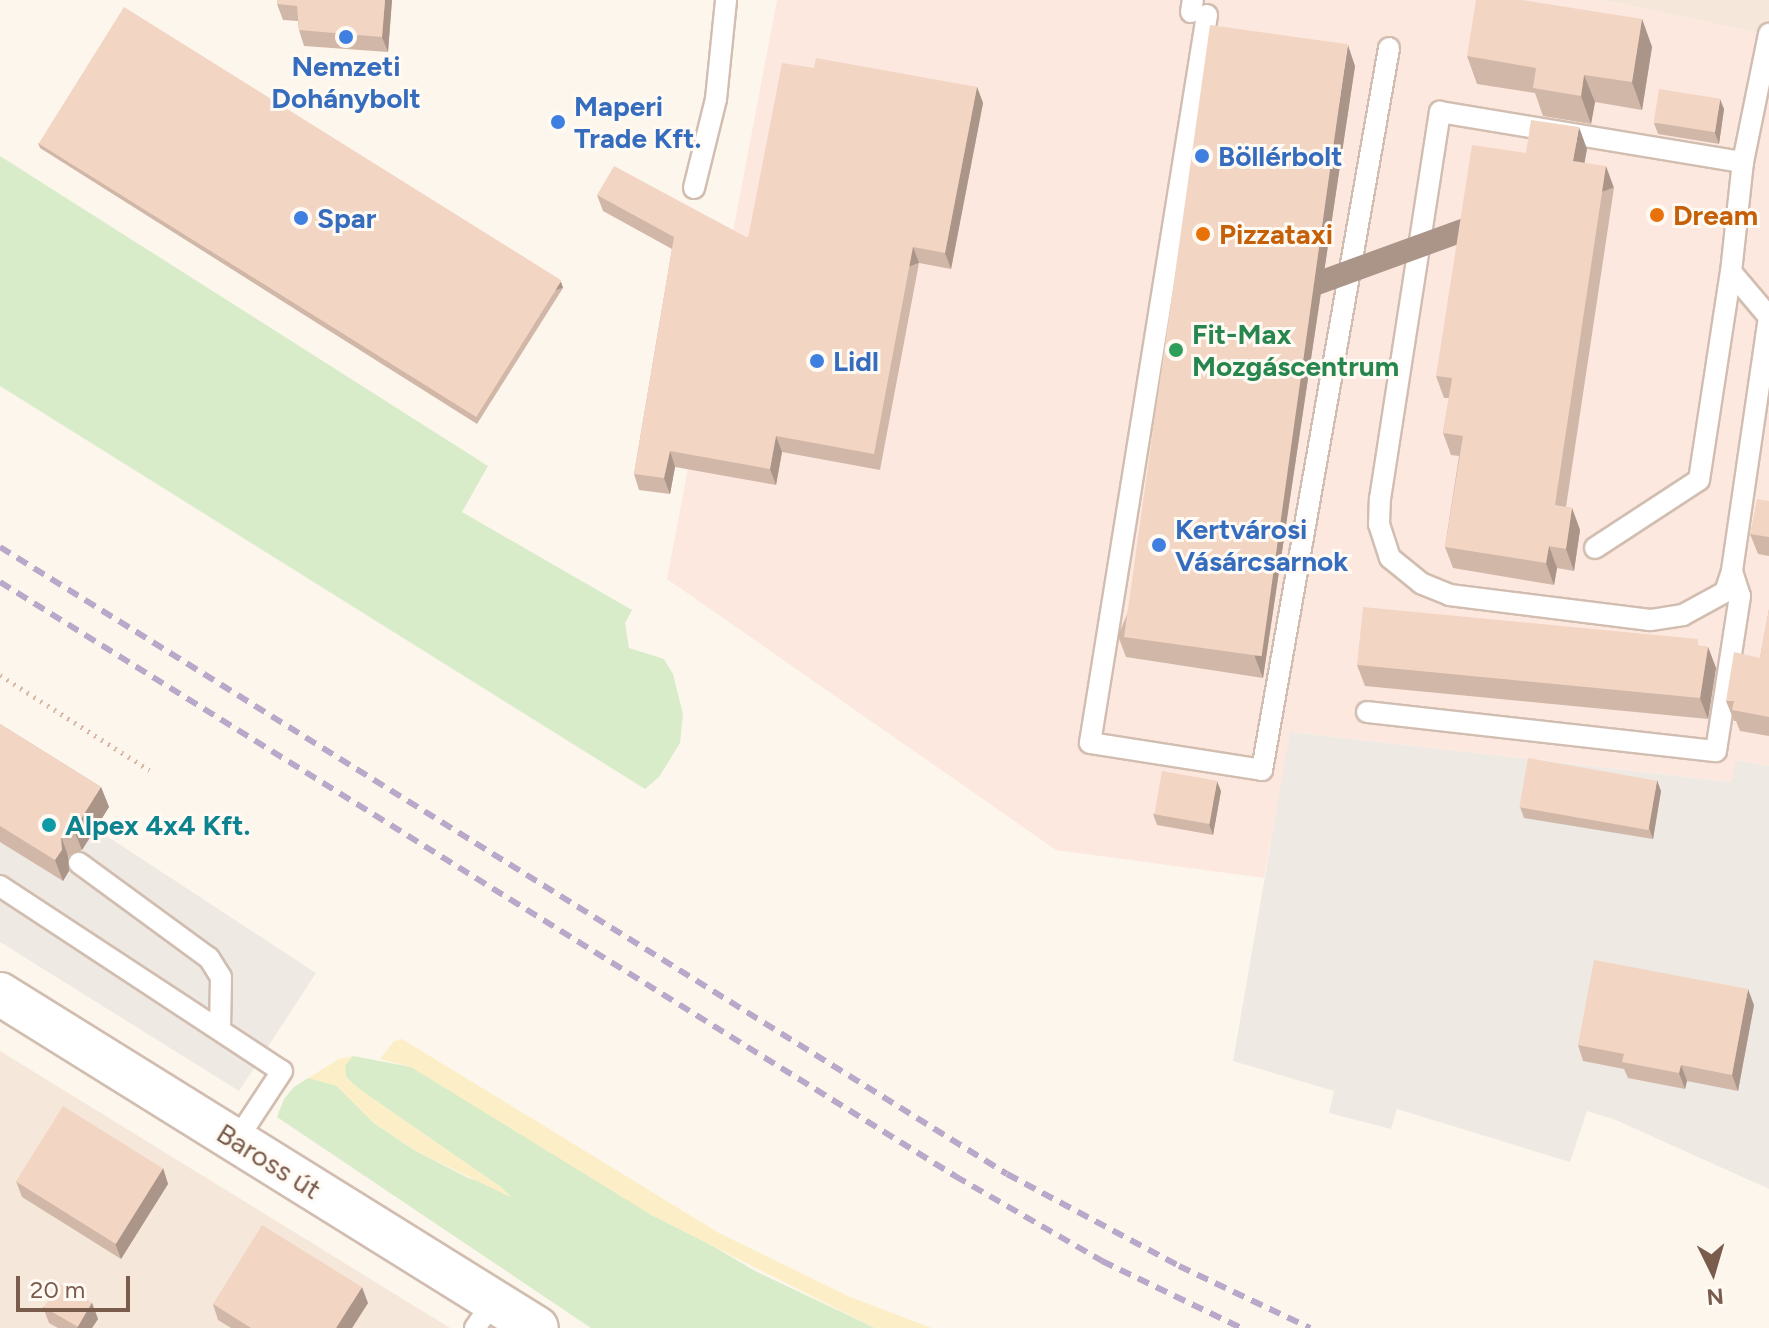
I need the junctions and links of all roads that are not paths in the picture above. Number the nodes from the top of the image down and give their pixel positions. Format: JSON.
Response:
{"nodes":[{"id":1,"x":726,"y":0,"type":"edge"},
{"id":2,"x":1197,"y":9,"type":"edge"},
{"id":3,"x":1769,"y":34,"type":"edge"},
{"id":4,"x":1389,"y":48,"type":"dead end"},
{"id":5,"x":1743,"y":162,"type":"junction"},
{"id":6,"x":694,"y":188,"type":"dead end"},
{"id":7,"x":1731,"y":272,"type":"junction"},
{"id":8,"x":1595,"y":548,"type":"dead end"},
{"id":9,"x":1732,"y":571,"type":"junction"},
{"id":10,"x":1367,"y":712,"type":"dead end"},
{"id":11,"x":79,"y":863,"type":"dead end"},
{"id":12,"x":0,"y":886,"type":"edge"},
{"id":13,"x":0,"y":994,"type":"edge"},
{"id":14,"x":220,"y":1030,"type":"junction"},
{"id":15,"x":236,"y":1141,"type":"junction"},
{"id":16,"x":484,"y":1314,"type":"edge"},
{"id":17,"x":537,"y":1328,"type":"edge"}],
"edges":[{"from":1,"to":6,"type":"lane"},
{"from":2,"to":4,"type":"lane"},
{"from":3,"to":5,"type":"lane"},
{"from":5,"to":7,"type":"lane"},
{"from":5,"to":9,"type":"lane"},
{"from":7,"to":8,"type":"lane"},
{"from":7,"to":9,"type":"lane"},
{"from":9,"to":10,"type":"lane"},
{"from":11,"to":14,"type":"lane"},
{"from":12,"to":14,"type":"lane"},
{"from":13,"to":15,"type":"street","name":"Baross út"},
{"from":14,"to":15,"type":"lane"},
{"from":15,"to":16,"type":"street","name":"Baross út"},
{"from":16,"to":17,"type":"street","name":"Baross út"}]}
